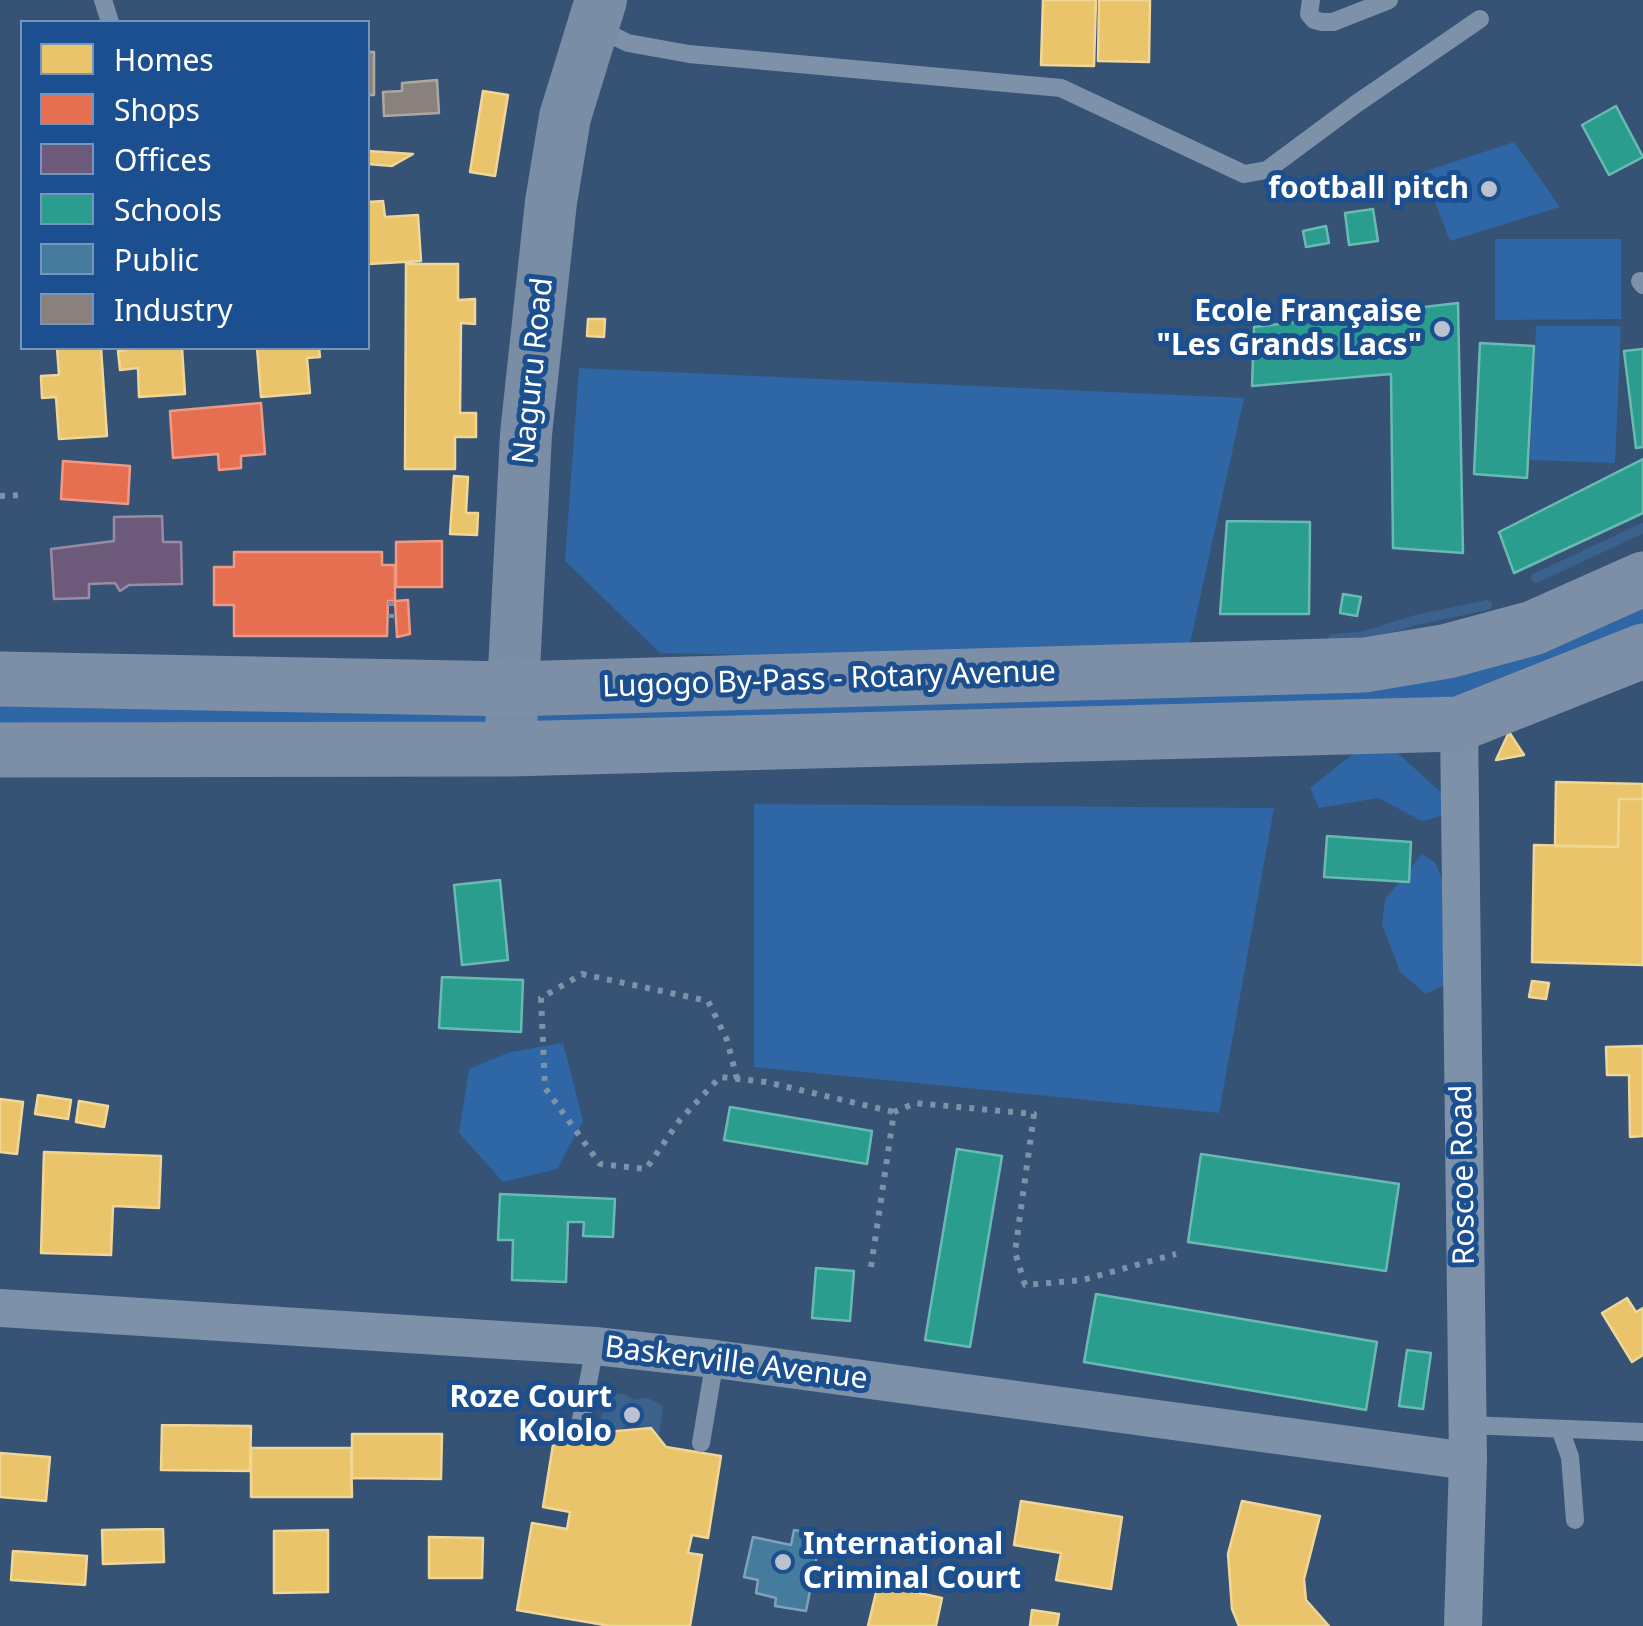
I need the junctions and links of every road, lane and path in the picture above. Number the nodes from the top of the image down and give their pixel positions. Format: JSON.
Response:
{"nodes":[{"id":1,"x":1311,"y":0,"type":"edge"},
{"id":2,"x":1389,"y":0,"type":"edge"},
{"id":3,"x":597,"y":13,"type":"edge"},
{"id":4,"x":1480,"y":19,"type":"dead end"},
{"id":5,"x":25,"y":495,"type":"dead end"},
{"id":6,"x":0,"y":496,"type":"edge"},
{"id":7,"x":1643,"y":580,"type":"edge"},
{"id":8,"x":391,"y":600,"type":"dead end"},
{"id":9,"x":391,"y":618,"type":"dead end"},
{"id":10,"x":1643,"y":651,"type":"edge"},
{"id":11,"x":0,"y":679,"type":"edge"},
{"id":12,"x":512,"y":690,"type":"junction"},
{"id":13,"x":1459,"y":724,"type":"junction"},
{"id":14,"x":510,"y":749,"type":"junction"},
{"id":15,"x":0,"y":750,"type":"edge"},
{"id":16,"x":737,"y":1079,"type":"dead end"},
{"id":17,"x":894,"y":1112,"type":"junction"},
{"id":18,"x":1176,"y":1254,"type":"dead end"},
{"id":19,"x":871,"y":1267,"type":"dead end"},
{"id":20,"x":0,"y":1308,"type":"edge"},
{"id":21,"x":595,"y":1346,"type":"junction"},
{"id":22,"x":715,"y":1359,"type":"junction"},
{"id":23,"x":581,"y":1420,"type":"dead end"},
{"id":24,"x":1560,"y":1429,"type":"junction"},
{"id":25,"x":1643,"y":1432,"type":"edge"},
{"id":26,"x":701,"y":1443,"type":"dead end"},
{"id":27,"x":1468,"y":1443,"type":"junction"},
{"id":28,"x":1575,"y":1520,"type":"dead end"},
{"id":29,"x":1464,"y":1626,"type":"edge"}],
"edges":[{"from":1,"to":2,"type":"lane"},
{"from":3,"to":4,"type":"lane"},
{"from":3,"to":12,"type":"street","name":"Naguru Road"},
{"from":5,"to":6,"type":"path"},
{"from":7,"to":12,"type":"main road","name":"Lugogo By-Pass - Rotary Avenue"},
{"from":8,"to":9,"type":"path"},
{"from":10,"to":13,"type":"main road","name":"Lugogo By-Pass - Rotary Avenue"},
{"from":11,"to":12,"type":"main road","name":"Lugogo By-Pass - Rotary Avenue"},
{"from":12,"to":14,"type":"street","name":"Naguru Road"},
{"from":13,"to":14,"type":"main road","name":"Lugogo By-Pass - Rotary Avenue"},
{"from":13,"to":27,"type":"street","name":"Roscoe Road"},
{"from":14,"to":15,"type":"main road","name":"Lugogo By-Pass - Rotary Avenue"},
{"from":16,"to":17,"type":"path"},
{"from":17,"to":18,"type":"path"},
{"from":17,"to":19,"type":"path"},
{"from":20,"to":21,"type":"street","name":"Baskerville Avenue"},
{"from":21,"to":22,"type":"street","name":"Baskerville Avenue"},
{"from":21,"to":23,"type":"lane"},
{"from":22,"to":26,"type":"lane"},
{"from":22,"to":27,"type":"street","name":"Baskerville Avenue"},
{"from":24,"to":25,"type":"lane"},
{"from":24,"to":27,"type":"lane"},
{"from":24,"to":28,"type":"lane"},
{"from":27,"to":29,"type":"street","name":"Roscoe Road"}]}
